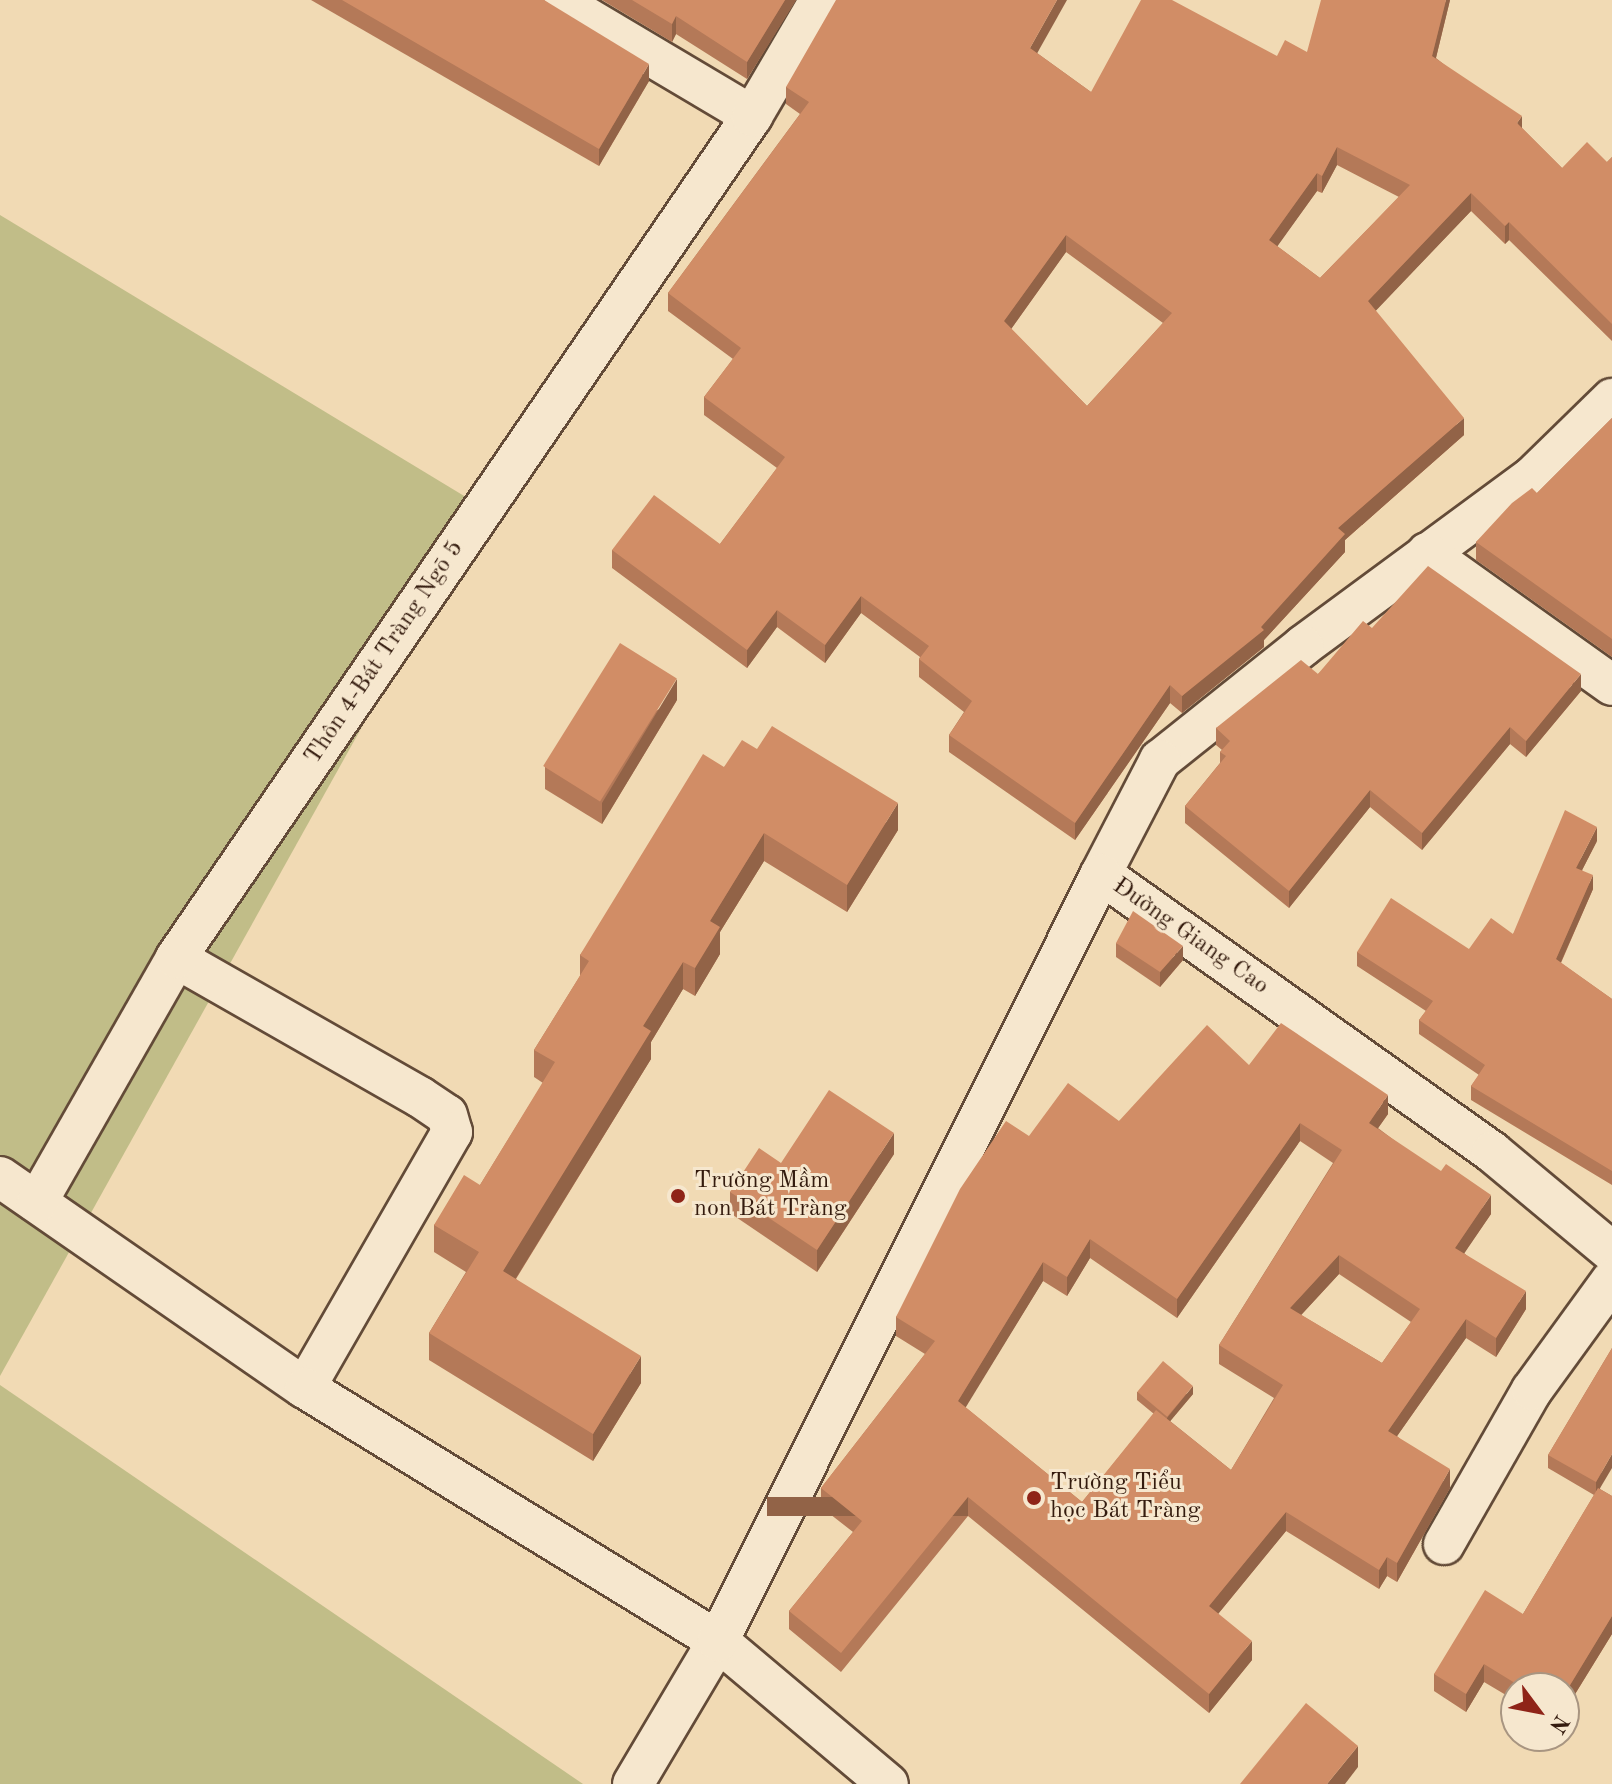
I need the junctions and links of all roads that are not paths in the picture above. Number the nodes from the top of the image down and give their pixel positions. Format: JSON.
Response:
{"nodes":[{"id":1,"x":557,"y":0,"type":"edge"},
{"id":2,"x":820,"y":0,"type":"edge"},
{"id":3,"x":752,"y":116,"type":"junction"},
{"id":4,"x":1612,"y":399,"type":"edge"},
{"id":5,"x":1427,"y":553,"type":"junction"},
{"id":6,"x":1612,"y":685,"type":"edge"},
{"id":7,"x":1101,"y":874,"type":"junction"},
{"id":8,"x":176,"y":958,"type":"junction"},
{"id":9,"x":0,"y":1177,"type":"edge"},
{"id":10,"x":37,"y":1202,"type":"junction"},
{"id":11,"x":1612,"y":1252,"type":"edge"},
{"id":12,"x":1612,"y":1280,"type":"edge"},
{"id":13,"x":305,"y":1388,"type":"junction"},
{"id":14,"x":1444,"y":1544,"type":"dead end"},
{"id":15,"x":718,"y":1641,"type":"junction"},
{"id":16,"x":633,"y":1784,"type":"edge"},
{"id":17,"x":888,"y":1784,"type":"edge"}],
"edges":[{"from":1,"to":3,"type":"street"},
{"from":2,"to":3,"type":"street","name":"Thôn 4-Bát Tràng Ngõ 5"},
{"from":3,"to":8,"type":"street","name":"Thôn 4-Bát Tràng Ngõ 5"},
{"from":4,"to":5,"type":"street","name":"Đường Giang Cao"},
{"from":5,"to":6,"type":"street"},
{"from":5,"to":7,"type":"street","name":"Đường Giang Cao"},
{"from":7,"to":11,"type":"street","name":"Đường Giang Cao"},
{"from":7,"to":15,"type":"street"},
{"from":8,"to":10,"type":"street","name":"Thôn 4-Bát Tràng Ngõ 5"},
{"from":8,"to":13,"type":"street"},
{"from":9,"to":10,"type":"street"},
{"from":10,"to":13,"type":"street"},
{"from":12,"to":14,"type":"street"},
{"from":13,"to":15,"type":"street"},
{"from":15,"to":16,"type":"street"},
{"from":15,"to":17,"type":"street"}]}
